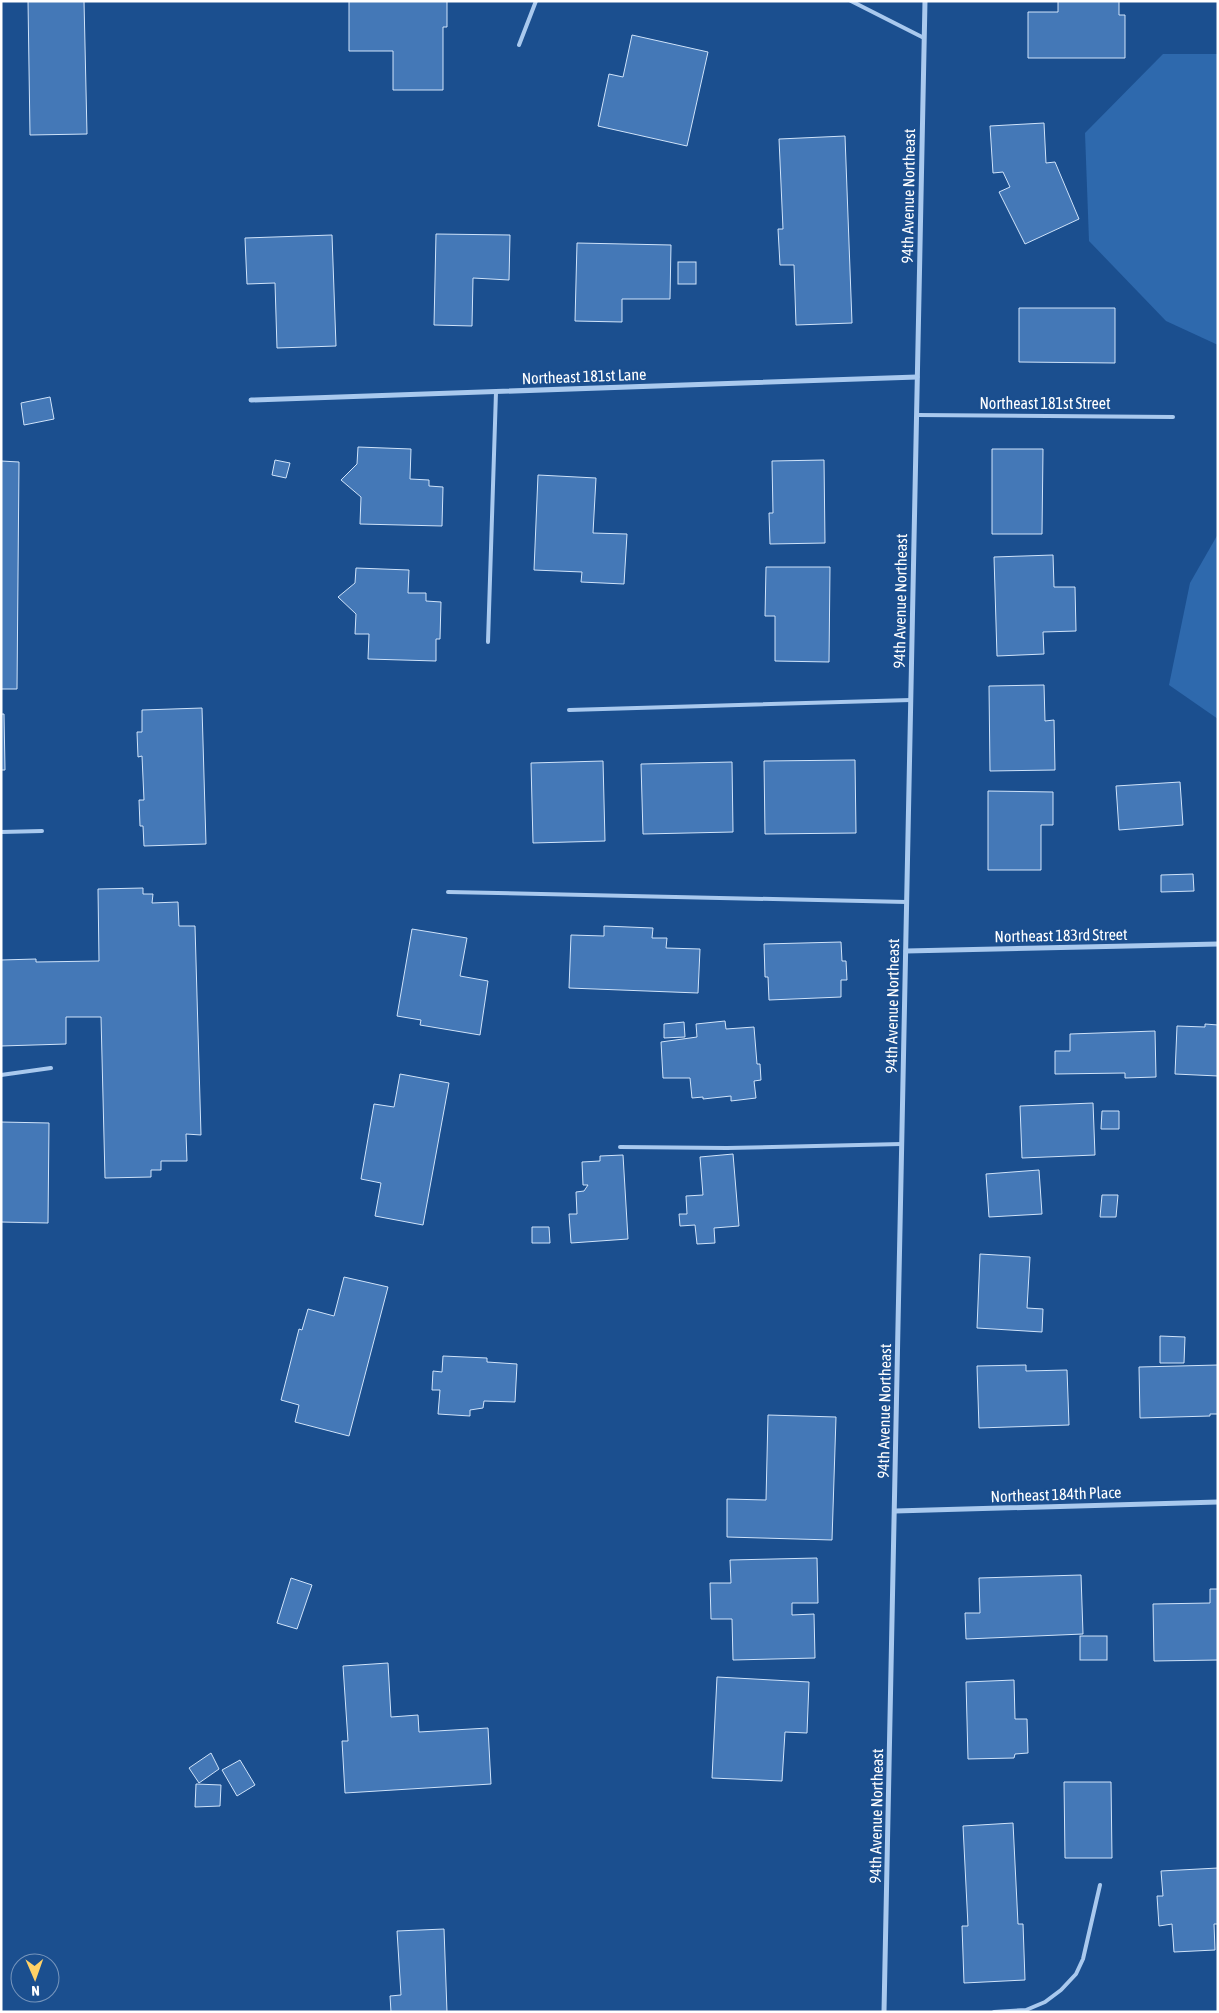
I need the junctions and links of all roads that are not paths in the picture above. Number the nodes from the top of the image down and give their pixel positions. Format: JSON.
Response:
{"nodes":[{"id":1,"x":536,"y":1,"type":"edge"},
{"id":2,"x":851,"y":1,"type":"edge"},
{"id":3,"x":919,"y":1,"type":"edge"},
{"id":4,"x":925,"y":4,"type":"edge"},
{"id":5,"x":924,"y":38,"type":"junction"},
{"id":6,"x":519,"y":45,"type":"dead end"},
{"id":7,"x":918,"y":377,"type":"junction"},
{"id":8,"x":496,"y":392,"type":"junction"},
{"id":9,"x":251,"y":400,"type":"dead end"},
{"id":10,"x":917,"y":415,"type":"junction"},
{"id":11,"x":1173,"y":417,"type":"dead end"},
{"id":12,"x":488,"y":642,"type":"dead end"},
{"id":13,"x":911,"y":700,"type":"junction"},
{"id":14,"x":568,"y":710,"type":"dead end"},
{"id":15,"x":42,"y":831,"type":"dead end"},
{"id":16,"x":1,"y":832,"type":"edge"},
{"id":17,"x":448,"y":892,"type":"dead end"},
{"id":18,"x":907,"y":902,"type":"junction"},
{"id":19,"x":1218,"y":944,"type":"edge"},
{"id":20,"x":906,"y":950,"type":"junction"},
{"id":21,"x":51,"y":1068,"type":"dead end"},
{"id":22,"x":1,"y":1074,"type":"edge"},
{"id":23,"x":902,"y":1144,"type":"junction"},
{"id":24,"x":620,"y":1147,"type":"dead end"},
{"id":25,"x":1218,"y":1502,"type":"edge"},
{"id":26,"x":895,"y":1511,"type":"junction"},
{"id":27,"x":1100,"y":1885,"type":"dead end"},
{"id":28,"x":884,"y":2012,"type":"edge"},
{"id":29,"x":994,"y":2012,"type":"edge"}],
"edges":[{"from":1,"to":6,"type":"lane"},
{"from":2,"to":5,"type":"lane"},
{"from":3,"to":4,"type":"lane"},
{"from":4,"to":5,"type":"street","name":"94th Avenue Northeast"},
{"from":5,"to":7,"type":"street","name":"94th Avenue Northeast"},
{"from":7,"to":8,"type":"street","name":"Northeast 181st Lane"},
{"from":7,"to":10,"type":"street","name":"94th Avenue Northeast"},
{"from":8,"to":9,"type":"street","name":"Northeast 181st Lane"},
{"from":8,"to":12,"type":"lane"},
{"from":10,"to":11,"type":"lane","name":"Northeast 181st Street"},
{"from":10,"to":13,"type":"street","name":"94th Avenue Northeast"},
{"from":13,"to":14,"type":"lane"},
{"from":13,"to":18,"type":"street","name":"94th Avenue Northeast"},
{"from":15,"to":16,"type":"lane"},
{"from":17,"to":18,"type":"lane"},
{"from":18,"to":20,"type":"street","name":"94th Avenue Northeast"},
{"from":19,"to":20,"type":"street","name":"Northeast 183rd Street"},
{"from":20,"to":23,"type":"street","name":"94th Avenue Northeast"},
{"from":21,"to":22,"type":"lane"},
{"from":23,"to":24,"type":"lane"},
{"from":23,"to":26,"type":"street","name":"94th Avenue Northeast"},
{"from":25,"to":26,"type":"street","name":"Northeast 184th Place"},
{"from":26,"to":28,"type":"street","name":"94th Avenue Northeast"},
{"from":27,"to":29,"type":"lane"}]}
